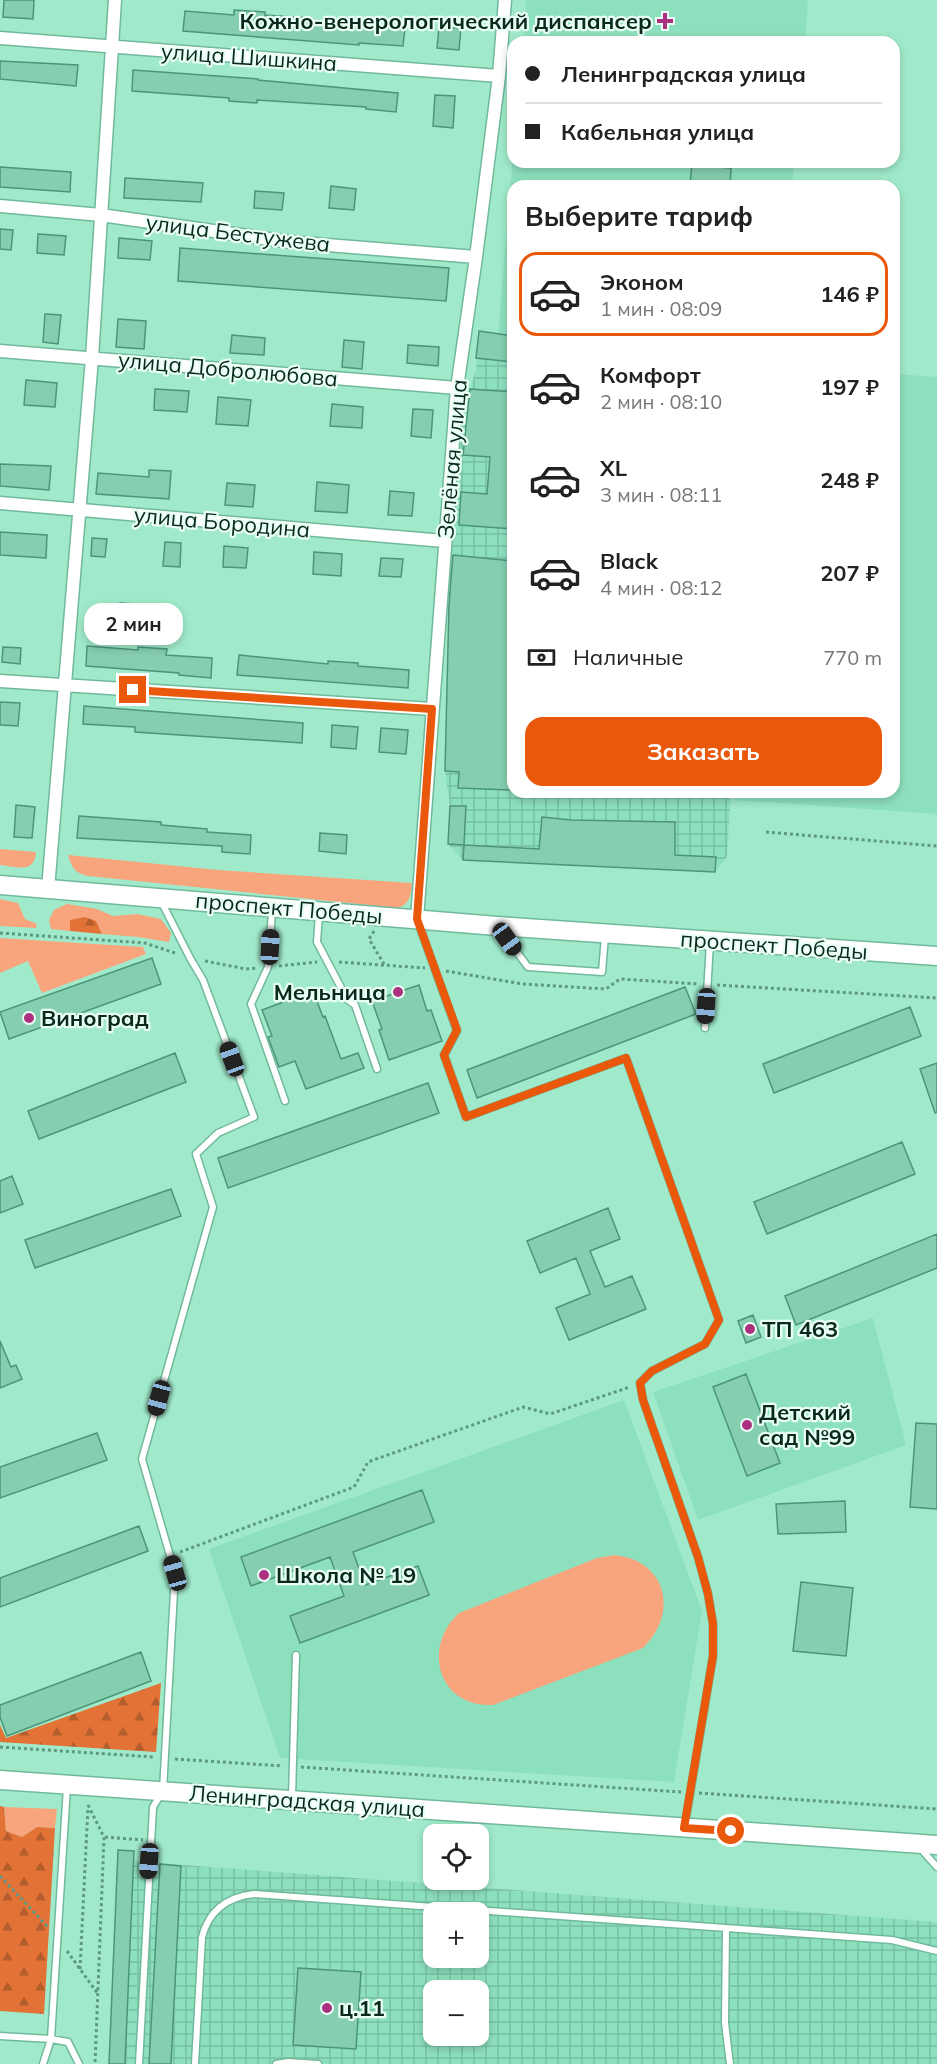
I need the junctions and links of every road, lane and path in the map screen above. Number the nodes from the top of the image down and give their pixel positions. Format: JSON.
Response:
{"nodes":[{"id":1,"x":115,"y":0,"type":"edge"},
{"id":2,"x":505,"y":0,"type":"edge"},
{"id":3,"x":0,"y":38,"type":"edge"},
{"id":4,"x":112,"y":46,"type":"junction"},
{"id":5,"x":498,"y":76,"type":"junction"},
{"id":6,"x":0,"y":206,"type":"edge"},
{"id":7,"x":101,"y":215,"type":"junction"},
{"id":8,"x":476,"y":257,"type":"junction"},
{"id":9,"x":0,"y":351,"type":"edge"},
{"id":10,"x":92,"y":358,"type":"junction"},
{"id":11,"x":457,"y":388,"type":"junction"},
{"id":12,"x":0,"y":503,"type":"edge"},
{"id":13,"x":79,"y":509,"type":"junction"},
{"id":14,"x":444,"y":541,"type":"junction"},
{"id":15,"x":0,"y":681,"type":"edge"},
{"id":16,"x":64,"y":685,"type":"junction"},
{"id":17,"x":432,"y":709,"type":"junction"},
{"id":18,"x":766,"y":832,"type":"dead end"},
{"id":19,"x":937,"y":846,"type":"edge"},
{"id":20,"x":0,"y":885,"type":"edge"},
{"id":21,"x":48,"y":889,"type":"junction"},
{"id":22,"x":160,"y":897,"type":"junction"},
{"id":23,"x":272,"y":907,"type":"junction"},
{"id":24,"x":320,"y":910,"type":"junction"},
{"id":25,"x":417,"y":919,"type":"junction"},
{"id":26,"x":378,"y":924,"type":"dead end"},
{"id":27,"x":498,"y":926,"type":"junction"},
{"id":28,"x":605,"y":932,"type":"junction"},
{"id":29,"x":0,"y":933,"type":"edge"},
{"id":30,"x":710,"y":940,"type":"junction"},
{"id":31,"x":937,"y":957,"type":"edge"},
{"id":32,"x":190,"y":958,"type":"junction"},
{"id":33,"x":327,"y":961,"type":"junction"},
{"id":34,"x":385,"y":965,"type":"junction"},
{"id":35,"x":268,"y":967,"type":"junction"},
{"id":36,"x":434,"y":969,"type":"junction"},
{"id":37,"x":708,"y":984,"type":"junction"},
{"id":38,"x":937,"y":998,"type":"edge"},
{"id":39,"x":705,"y":1028,"type":"dead end"},
{"id":40,"x":377,"y":1068,"type":"dead end"},
{"id":41,"x":285,"y":1101,"type":"dead end"},
{"id":42,"x":640,"y":1383,"type":"junction"},
{"id":43,"x":170,"y":1555,"type":"junction"},
{"id":44,"x":296,"y":1656,"type":"dead end"},
{"id":45,"x":0,"y":1747,"type":"edge"},
{"id":46,"x":165,"y":1758,"type":"junction"},
{"id":47,"x":293,"y":1766,"type":"junction"},
{"id":48,"x":0,"y":1780,"type":"edge"},
{"id":49,"x":67,"y":1785,"type":"junction"},
{"id":50,"x":163,"y":1791,"type":"junction"},
{"id":51,"x":690,"y":1793,"type":"junction"},
{"id":52,"x":292,"y":1800,"type":"junction"},
{"id":53,"x":937,"y":1809,"type":"edge"},
{"id":54,"x":684,"y":1828,"type":"junction"},
{"id":55,"x":104,"y":1837,"type":"junction"},
{"id":56,"x":151,"y":1840,"type":"junction"},
{"id":57,"x":917,"y":1844,"type":"junction"},
{"id":58,"x":937,"y":1845,"type":"edge"},
{"id":59,"x":937,"y":1867,"type":"edge"},
{"id":60,"x":726,"y":1928,"type":"junction"},
{"id":61,"x":937,"y":1951,"type":"edge"},
{"id":62,"x":80,"y":1969,"type":"dead end"},
{"id":63,"x":0,"y":2036,"type":"edge"},
{"id":64,"x":51,"y":2039,"type":"junction"},
{"id":65,"x":43,"y":2064,"type":"edge"},
{"id":66,"x":79,"y":2064,"type":"edge"},
{"id":67,"x":95,"y":2064,"type":"edge"},
{"id":68,"x":139,"y":2064,"type":"edge"},
{"id":69,"x":195,"y":2064,"type":"edge"},
{"id":70,"x":276,"y":2064,"type":"edge"},
{"id":71,"x":318,"y":2064,"type":"edge"},
{"id":72,"x":730,"y":2064,"type":"edge"}],
"edges":[{"from":1,"to":4,"type":"street"},
{"from":2,"to":5,"type":"street","name":"Зелёная улица"},
{"from":3,"to":4,"type":"street","name":"улица Шишкина"},
{"from":4,"to":5,"type":"street","name":"улица Шишкина"},
{"from":4,"to":7,"type":"street"},
{"from":5,"to":8,"type":"street","name":"Зелёная улица"},
{"from":6,"to":7,"type":"street","name":"улица Бестужева"},
{"from":7,"to":8,"type":"street","name":"улица Бестужева"},
{"from":7,"to":10,"type":"street"},
{"from":8,"to":11,"type":"street","name":"Зелёная улица"},
{"from":9,"to":10,"type":"street","name":"улица Добролюбова"},
{"from":10,"to":11,"type":"street","name":"улица Добролюбова"},
{"from":10,"to":13,"type":"street"},
{"from":11,"to":14,"type":"street","name":"Зелёная улица"},
{"from":12,"to":13,"type":"street","name":"улица Бородина"},
{"from":13,"to":14,"type":"street","name":"улица Бородина"},
{"from":13,"to":16,"type":"street"},
{"from":14,"to":17,"type":"street","name":"Зелёная улица"},
{"from":15,"to":16,"type":"street"},
{"from":16,"to":17,"type":"street"},
{"from":16,"to":21,"type":"street"},
{"from":17,"to":25,"type":"street","name":"Зелёная улица"},
{"from":18,"to":19,"type":"path"},
{"from":20,"to":21,"type":"street","name":"проспект Победы"},
{"from":21,"to":22,"type":"street","name":"проспект Победы"},
{"from":22,"to":23,"type":"street","name":"проспект Победы"},
{"from":22,"to":32,"type":"lane"},
{"from":23,"to":24,"type":"street","name":"проспект Победы"},
{"from":23,"to":35,"type":"lane"},
{"from":24,"to":25,"type":"street","name":"проспект Победы"},
{"from":24,"to":33,"type":"lane"},
{"from":25,"to":27,"type":"street","name":"проспект Победы"},
{"from":25,"to":36,"type":"lane"},
{"from":26,"to":34,"type":"path"},
{"from":27,"to":28,"type":"street","name":"проспект Победы"},
{"from":27,"to":28,"type":"lane"},
{"from":28,"to":30,"type":"street","name":"проспект Победы"},
{"from":29,"to":32,"type":"path"},
{"from":30,"to":31,"type":"street","name":"проспект Победы"},
{"from":30,"to":37,"type":"lane"},
{"from":32,"to":35,"type":"path"},
{"from":32,"to":43,"type":"lane"},
{"from":33,"to":34,"type":"path"},
{"from":33,"to":35,"type":"path"},
{"from":33,"to":40,"type":"lane"},
{"from":34,"to":36,"type":"path"},
{"from":35,"to":41,"type":"lane"},
{"from":36,"to":37,"type":"path"},
{"from":36,"to":42,"type":"lane"},
{"from":37,"to":38,"type":"path"},
{"from":37,"to":39,"type":"lane"},
{"from":42,"to":43,"type":"path"},
{"from":42,"to":51,"type":"lane"},
{"from":43,"to":46,"type":"lane"},
{"from":44,"to":47,"type":"lane"},
{"from":45,"to":46,"type":"path"},
{"from":46,"to":47,"type":"path"},
{"from":46,"to":50,"type":"lane"},
{"from":47,"to":51,"type":"path"},
{"from":47,"to":52,"type":"lane"},
{"from":48,"to":49,"type":"street","name":"Ленинградская улица"},
{"from":49,"to":50,"type":"street","name":"Ленинградская улица"},
{"from":49,"to":64,"type":"lane"},
{"from":50,"to":52,"type":"street","name":"Ленинградская улица"},
{"from":50,"to":56,"type":"lane"},
{"from":51,"to":53,"type":"path"},
{"from":51,"to":54,"type":"lane"},
{"from":52,"to":54,"type":"street","name":"Ленинградская улица"},
{"from":54,"to":57,"type":"street","name":"Ленинградская улица"},
{"from":55,"to":56,"type":"path"},
{"from":55,"to":62,"type":"path"},
{"from":55,"to":67,"type":"path"},
{"from":56,"to":68,"type":"lane"},
{"from":57,"to":58,"type":"street","name":"Ленинградская улица"},
{"from":57,"to":59,"type":"lane"},
{"from":60,"to":61,"type":"lane"},
{"from":60,"to":69,"type":"lane"},
{"from":60,"to":72,"type":"lane"},
{"from":63,"to":64,"type":"lane"},
{"from":64,"to":65,"type":"lane"},
{"from":64,"to":66,"type":"lane"},
{"from":70,"to":71,"type":"lane"}]}
